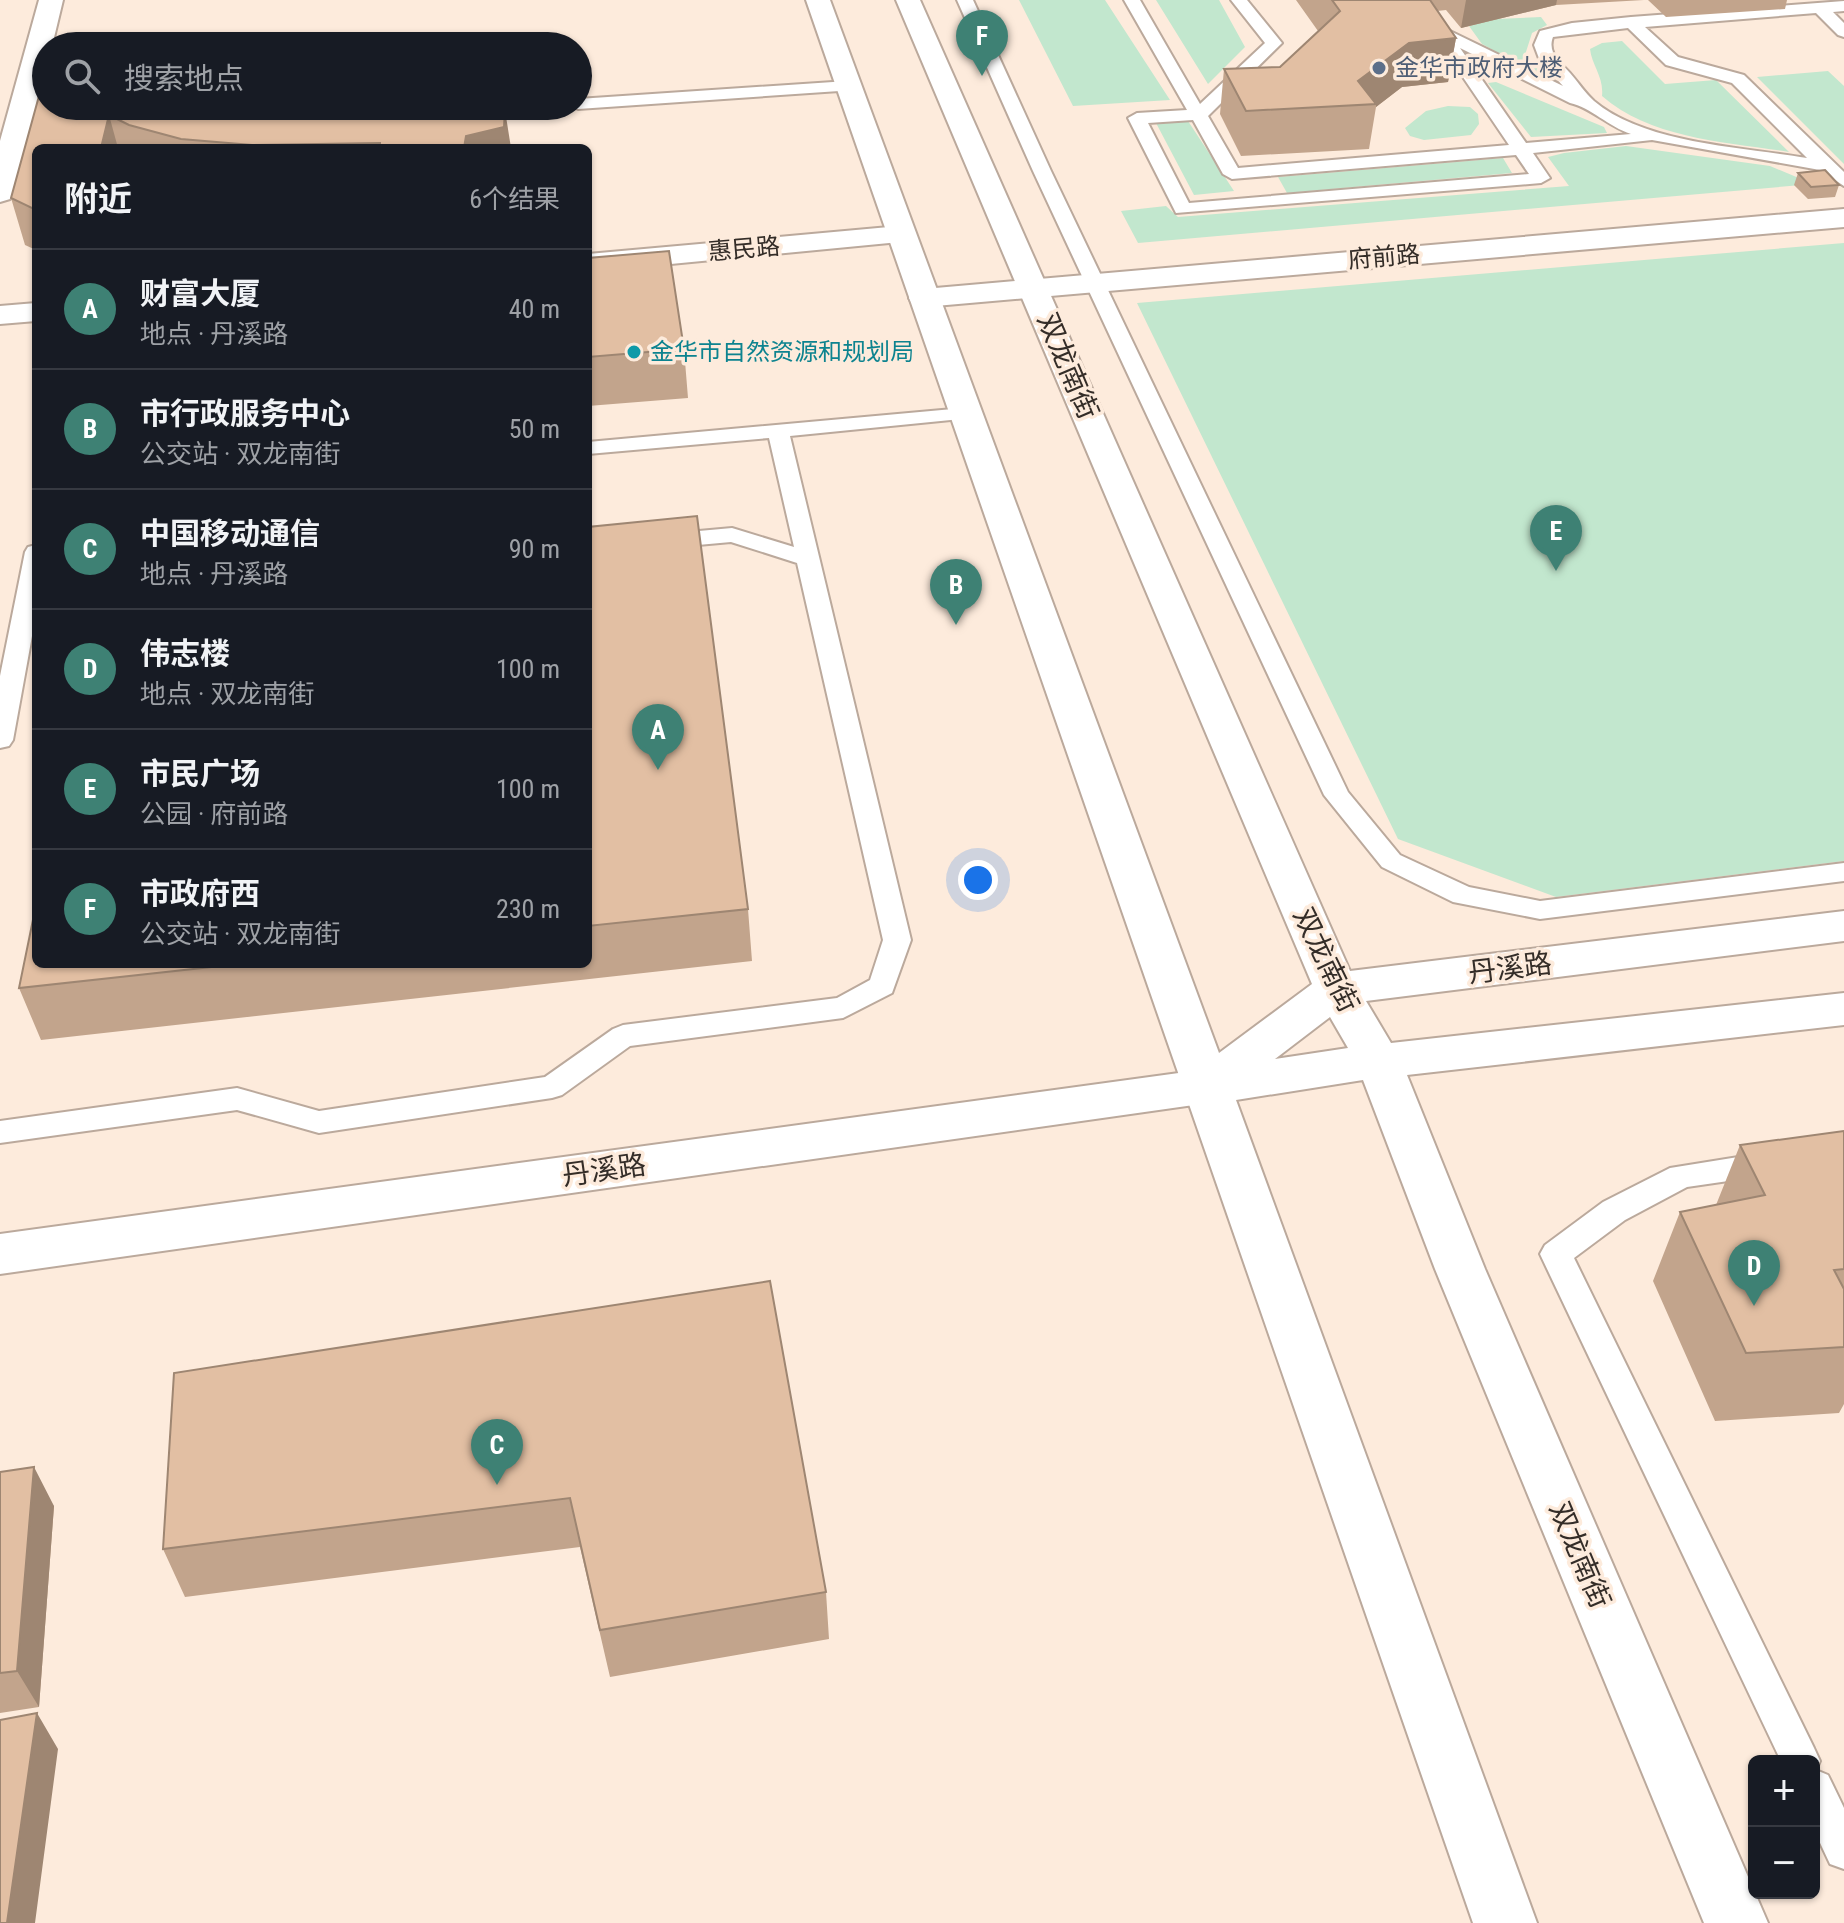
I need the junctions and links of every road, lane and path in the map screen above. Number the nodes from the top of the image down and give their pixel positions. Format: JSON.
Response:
{"nodes":[{"id":1,"x":51,"y":0,"type":"edge"},
{"id":2,"x":818,"y":0,"type":"edge"},
{"id":3,"x":908,"y":0,"type":"edge"},
{"id":4,"x":965,"y":0,"type":"edge"},
{"id":5,"x":1132,"y":0,"type":"edge"},
{"id":6,"x":1239,"y":0,"type":"edge"},
{"id":7,"x":1844,"y":6,"type":"edge"},
{"id":8,"x":1820,"y":8,"type":"junction"},
{"id":9,"x":1631,"y":22,"type":"junction"},
{"id":10,"x":46,"y":32,"type":"edge"},
{"id":11,"x":1844,"y":32,"type":"edge"},
{"id":12,"x":848,"y":86,"type":"junction"},
{"id":13,"x":592,"y":103,"type":"edge"},
{"id":14,"x":32,"y":104,"type":"edge"},
{"id":15,"x":1589,"y":105,"type":"junction"},
{"id":16,"x":1199,"y":115,"type":"junction"},
{"id":17,"x":1658,"y":137,"type":"junction"},
{"id":18,"x":1520,"y":148,"type":"junction"},
{"id":19,"x":1825,"y":166,"type":"junction"},
{"id":20,"x":1256,"y":171,"type":"junction"},
{"id":21,"x":1844,"y":181,"type":"edge"},
{"id":22,"x":0,"y":193,"type":"edge"},
{"id":23,"x":1274,"y":202,"type":"junction"},
{"id":24,"x":1844,"y":218,"type":"edge"},
{"id":25,"x":900,"y":235,"type":"junction"},
{"id":26,"x":592,"y":263,"type":"edge"},
{"id":27,"x":1094,"y":282,"type":"junction"},
{"id":28,"x":1034,"y":287,"type":"junction"},
{"id":29,"x":924,"y":298,"type":"junction"},
{"id":30,"x":32,"y":312,"type":"edge"},
{"id":31,"x":0,"y":315,"type":"edge"},
{"id":32,"x":964,"y":414,"type":"junction"},
{"id":33,"x":778,"y":431,"type":"junction"},
{"id":34,"x":592,"y":448,"type":"edge"},
{"id":35,"x":592,"y":548,"type":"edge"},
{"id":36,"x":808,"y":559,"type":"junction"},
{"id":37,"x":32,"y":598,"type":"edge"},
{"id":38,"x":0,"y":740,"type":"edge"},
{"id":39,"x":1844,"y":872,"type":"edge"},
{"id":40,"x":1844,"y":926,"type":"edge"},
{"id":41,"x":1336,"y":989,"type":"junction"},
{"id":42,"x":1844,"y":1009,"type":"edge"},
{"id":43,"x":1379,"y":1061,"type":"junction"},
{"id":44,"x":1208,"y":1086,"type":"junction"},
{"id":45,"x":0,"y":1132,"type":"edge"},
{"id":46,"x":1844,"y":1152,"type":"edge"},
{"id":47,"x":0,"y":1254,"type":"edge"},
{"id":48,"x":1798,"y":1755,"type":"edge"},
{"id":49,"x":1820,"y":1800,"type":"edge"},
{"id":50,"x":1844,"y":1850,"type":"edge"},
{"id":51,"x":1505,"y":1923,"type":"edge"},
{"id":52,"x":1736,"y":1923,"type":"edge"}],
"edges":[{"from":1,"to":10,"type":"main road"},
{"from":2,"to":12,"type":"main road"},
{"from":3,"to":28,"type":"main road","name":"双龙南街"},
{"from":4,"to":27,"type":"lane"},
{"from":5,"to":16,"type":"lane"},
{"from":6,"to":16,"type":"lane"},
{"from":7,"to":8,"type":"lane"},
{"from":8,"to":9,"type":"lane"},
{"from":8,"to":11,"type":"lane"},
{"from":9,"to":15,"type":"lane"},
{"from":9,"to":19,"type":"lane"},
{"from":12,"to":13,"type":"lane"},
{"from":12,"to":25,"type":"main road"},
{"from":14,"to":22,"type":"main road"},
{"from":15,"to":17,"type":"lane"},
{"from":15,"to":18,"type":"lane"},
{"from":16,"to":20,"type":"lane"},
{"from":16,"to":23,"type":"lane"},
{"from":17,"to":18,"type":"lane"},
{"from":17,"to":19,"type":"lane"},
{"from":18,"to":20,"type":"lane"},
{"from":18,"to":23,"type":"lane"},
{"from":19,"to":21,"type":"lane"},
{"from":20,"to":23,"type":"lane"},
{"from":24,"to":27,"type":"main road","name":"府前路"},
{"from":25,"to":26,"type":"main road","name":"惠民路"},
{"from":25,"to":29,"type":"main road"},
{"from":27,"to":28,"type":"main road","name":"府前路"},
{"from":27,"to":39,"type":"lane"},
{"from":28,"to":29,"type":"main road","name":"府前路"},
{"from":28,"to":41,"type":"main road","name":"双龙南街"},
{"from":29,"to":32,"type":"main road"},
{"from":30,"to":31,"type":"main road"},
{"from":32,"to":33,"type":"lane"},
{"from":32,"to":44,"type":"main road"},
{"from":33,"to":34,"type":"lane"},
{"from":33,"to":36,"type":"lane"},
{"from":35,"to":36,"type":"lane"},
{"from":36,"to":45,"type":"lane"},
{"from":37,"to":38,"type":"lane"},
{"from":40,"to":41,"type":"main road","name":"丹溪路"},
{"from":41,"to":43,"type":"main road","name":"双龙南街"},
{"from":41,"to":44,"type":"main road","name":"丹溪路"},
{"from":42,"to":43,"type":"main road","name":"丹溪路"},
{"from":43,"to":44,"type":"main road","name":"丹溪路"},
{"from":43,"to":52,"type":"main road","name":"双龙南街"},
{"from":44,"to":47,"type":"main road","name":"丹溪路"},
{"from":44,"to":51,"type":"main road"},
{"from":46,"to":48,"type":"lane"},
{"from":49,"to":50,"type":"lane"}]}
